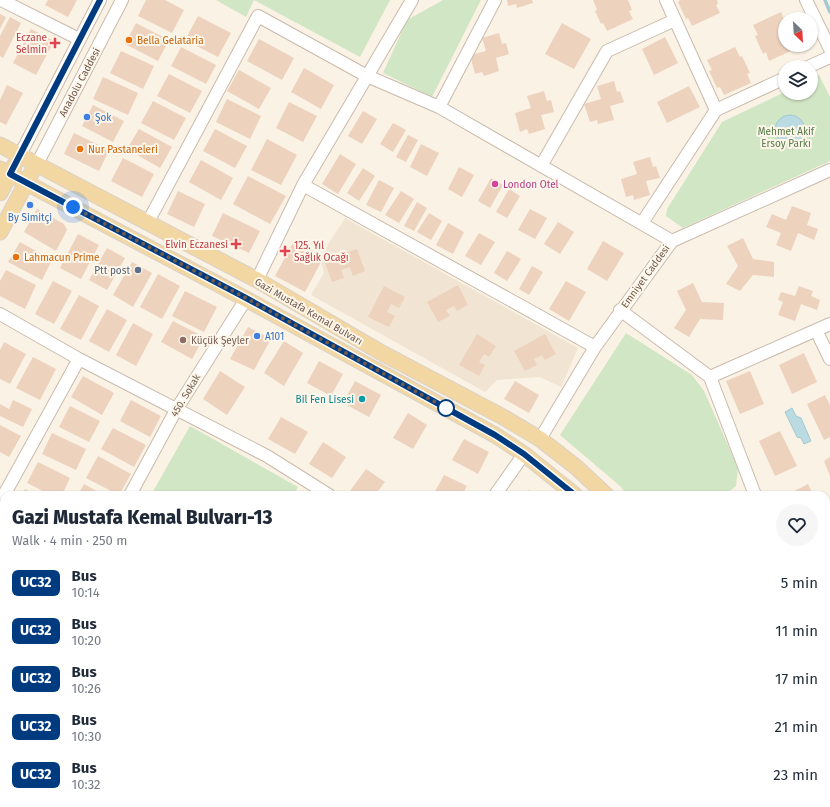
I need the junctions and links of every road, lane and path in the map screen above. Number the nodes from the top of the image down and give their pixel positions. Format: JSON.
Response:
{"nodes":[{"id":1,"x":1,"y":0,"type":"edge"},
{"id":2,"x":100,"y":0,"type":"edge"},
{"id":3,"x":122,"y":0,"type":"edge"},
{"id":4,"x":412,"y":0,"type":"edge"},
{"id":5,"x":495,"y":0,"type":"edge"},
{"id":6,"x":666,"y":0,"type":"edge"},
{"id":7,"x":806,"y":0,"type":"edge"},
{"id":8,"x":675,"y":20,"type":"junction"},
{"id":9,"x":79,"y":39,"type":"junction"},
{"id":10,"x":830,"y":49,"type":"edge"},
{"id":11,"x":830,"y":57,"type":"edge"},
{"id":12,"x":818,"y":62,"type":"edge"},
{"id":13,"x":367,"y":76,"type":"junction"},
{"id":14,"x":778,"y":81,"type":"edge"},
{"id":15,"x":439,"y":107,"type":"junction"},
{"id":16,"x":716,"y":110,"type":"junction"},
{"id":17,"x":0,"y":145,"type":"edge"},
{"id":18,"x":20,"y":155,"type":"junction"},
{"id":19,"x":37,"y":164,"type":"junction"},
{"id":20,"x":541,"y":166,"type":"junction"},
{"id":21,"x":830,"y":170,"type":"edge"},
{"id":22,"x":5,"y":171,"type":"edge"},
{"id":23,"x":26,"y":183,"type":"junction"},
{"id":24,"x":303,"y":185,"type":"junction"},
{"id":25,"x":0,"y":193,"type":"edge"},
{"id":26,"x":148,"y":222,"type":"junction"},
{"id":27,"x":642,"y":223,"type":"junction"},
{"id":28,"x":0,"y":232,"type":"edge"},
{"id":29,"x":672,"y":241,"type":"junction"},
{"id":30,"x":257,"y":280,"type":"junction"},
{"id":31,"x":246,"y":298,"type":"junction"},
{"id":32,"x":620,"y":310,"type":"junction"},
{"id":33,"x":0,"y":314,"type":"edge"},
{"id":34,"x":830,"y":324,"type":"edge"},
{"id":35,"x":816,"y":330,"type":"junction"},
{"id":36,"x":595,"y":347,"type":"junction"},
{"id":37,"x":78,"y":359,"type":"junction"},
{"id":38,"x":830,"y":359,"type":"edge"},
{"id":39,"x":710,"y":377,"type":"junction"},
{"id":40,"x":176,"y":410,"type":"junction"},
{"id":41,"x":540,"y":439,"type":"junction"},
{"id":42,"x":524,"y":454,"type":"junction"},
{"id":43,"x":311,"y":490,"type":"edge"},
{"id":44,"x":6,"y":491,"type":"edge"},
{"id":45,"x":132,"y":491,"type":"edge"},
{"id":46,"x":498,"y":491,"type":"edge"},
{"id":47,"x":570,"y":491,"type":"edge"},
{"id":48,"x":602,"y":491,"type":"edge"},
{"id":49,"x":750,"y":491,"type":"edge"}],
"edges":[{"from":1,"to":9,"type":"street"},
{"from":2,"to":9,"type":"street","name":"Anadolu Caddesi"},
{"from":3,"to":19,"type":"street","name":"Anadolu Caddesi"},
{"from":4,"to":13,"type":"street"},
{"from":5,"to":15,"type":"street"},
{"from":6,"to":8,"type":"street"},
{"from":7,"to":10,"type":"street"},
{"from":8,"to":16,"type":"street"},
{"from":8,"to":20,"type":"street"},
{"from":9,"to":18,"type":"street","name":"Anadolu Caddesi"},
{"from":11,"to":12,"type":"street"},
{"from":13,"to":15,"type":"street"},
{"from":13,"to":24,"type":"street"},
{"from":13,"to":26,"type":"street"},
{"from":14,"to":16,"type":"street"},
{"from":15,"to":20,"type":"street"},
{"from":16,"to":27,"type":"street"},
{"from":17,"to":18,"type":"main road","name":"Gazi Mustafa Kemal Bulvarı"},
{"from":18,"to":19,"type":"main road","name":"Gazi Mustafa Kemal Bulvarı"},
{"from":18,"to":22,"type":"main road"},
{"from":19,"to":23,"type":"main road"},
{"from":19,"to":26,"type":"main road","name":"Gazi Mustafa Kemal Bulvarı"},
{"from":20,"to":27,"type":"street"},
{"from":21,"to":29,"type":"street","name":"Emniyet Caddesi"},
{"from":22,"to":23,"type":"main road","name":"Gazi Mustafa Kemal Bulvarı"},
{"from":22,"to":25,"type":"main road"},
{"from":23,"to":28,"type":"main road"},
{"from":23,"to":31,"type":"main road","name":"Gazi Mustafa Kemal Bulvarı"},
{"from":24,"to":30,"type":"street"},
{"from":24,"to":36,"type":"street"},
{"from":26,"to":30,"type":"main road","name":"Gazi Mustafa Kemal Bulvarı"},
{"from":27,"to":29,"type":"street"},
{"from":29,"to":32,"type":"street","name":"Emniyet Caddesi"},
{"from":30,"to":41,"type":"main road","name":"Gazi Mustafa Kemal Bulvarı"},
{"from":31,"to":40,"type":"street","name":"450. Sokak"},
{"from":31,"to":42,"type":"main road","name":"Gazi Mustafa Kemal Bulvarı"},
{"from":32,"to":36,"type":"street","name":"Emniyet Caddesi"},
{"from":32,"to":39,"type":"street"},
{"from":33,"to":37,"type":"street"},
{"from":34,"to":35,"type":"street"},
{"from":35,"to":38,"type":"street"},
{"from":35,"to":39,"type":"street"},
{"from":36,"to":41,"type":"street","name":"Emniyet Caddesi"},
{"from":37,"to":40,"type":"street"},
{"from":37,"to":44,"type":"street"},
{"from":39,"to":49,"type":"street"},
{"from":40,"to":43,"type":"street"},
{"from":40,"to":45,"type":"street","name":"450. Sokak"},
{"from":41,"to":48,"type":"main road","name":"Gazi Mustafa Kemal Bulvarı"},
{"from":42,"to":46,"type":"street"},
{"from":42,"to":47,"type":"main road","name":"Gazi Mustafa Kemal Bulvarı"}]}
